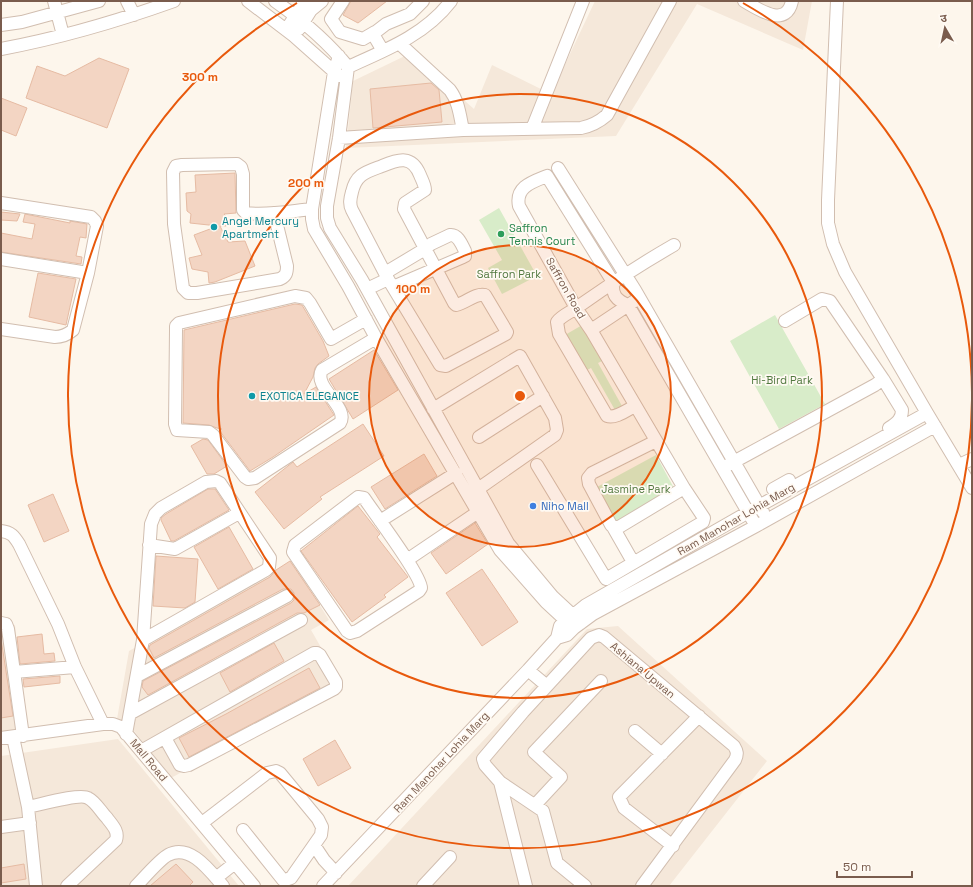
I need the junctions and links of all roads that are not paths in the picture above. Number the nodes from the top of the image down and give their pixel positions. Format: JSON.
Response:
{"nodes":[{"id":1,"x":54,"y":1,"type":"edge"},
{"id":2,"x":99,"y":1,"type":"edge"},
{"id":3,"x":127,"y":1,"type":"edge"},
{"id":4,"x":174,"y":1,"type":"edge"},
{"id":5,"x":248,"y":1,"type":"edge"},
{"id":6,"x":275,"y":1,"type":"edge"},
{"id":7,"x":305,"y":1,"type":"edge"},
{"id":8,"x":322,"y":1,"type":"edge"},
{"id":9,"x":343,"y":1,"type":"edge"},
{"id":10,"x":423,"y":1,"type":"edge"},
{"id":11,"x":583,"y":1,"type":"edge"},
{"id":12,"x":670,"y":1,"type":"edge"},
{"id":13,"x":744,"y":1,"type":"edge"},
{"id":14,"x":792,"y":1,"type":"edge"},
{"id":15,"x":837,"y":1,"type":"edge"},
{"id":16,"x":448,"y":2,"type":"edge"},
{"id":17,"x":57,"y":13,"type":"junction"},
{"id":18,"x":134,"y":15,"type":"junction"},
{"id":19,"x":300,"y":19,"type":"junction"},
{"id":20,"x":1,"y":25,"type":"edge"},
{"id":21,"x":375,"y":32,"type":"junction"},
{"id":22,"x":290,"y":33,"type":"junction"},
{"id":23,"x":63,"y":35,"type":"junction"},
{"id":24,"x":400,"y":44,"type":"junction"},
{"id":25,"x":1,"y":49,"type":"edge"},
{"id":26,"x":383,"y":51,"type":"junction"},
{"id":27,"x":339,"y":56,"type":"junction"},
{"id":28,"x":348,"y":66,"type":"junction"},
{"id":29,"x":334,"y":72,"type":"junction"},
{"id":30,"x":345,"y":82,"type":"junction"},
{"id":31,"x":532,"y":129,"type":"junction"},
{"id":32,"x":463,"y":130,"type":"junction"},
{"id":33,"x":339,"y":138,"type":"junction"},
{"id":34,"x":558,"y":168,"type":"dead end"},
{"id":35,"x":1,"y":203,"type":"edge"},
{"id":36,"x":312,"y":209,"type":"junction"},
{"id":37,"x":274,"y":213,"type":"junction"},
{"id":38,"x":674,"y":244,"type":"dead end"},
{"id":39,"x":425,"y":249,"type":"junction"},
{"id":40,"x":1,"y":259,"type":"edge"},
{"id":41,"x":436,"y":268,"type":"junction"},
{"id":42,"x":88,"y":273,"type":"junction"},
{"id":43,"x":625,"y":274,"type":"junction"},
{"id":44,"x":389,"y":280,"type":"junction"},
{"id":45,"x":613,"y":282,"type":"junction"},
{"id":46,"x":367,"y":289,"type":"junction"},
{"id":47,"x":639,"y":298,"type":"junction"},
{"id":48,"x":628,"y":305,"type":"junction"},
{"id":49,"x":576,"y":308,"type":"junction"},
{"id":50,"x":366,"y":319,"type":"junction"},
{"id":51,"x":785,"y":321,"type":"dead end"},
{"id":52,"x":385,"y":322,"type":"junction"},
{"id":53,"x":1,"y":328,"type":"edge"},
{"id":54,"x":591,"y":330,"type":"junction"},
{"id":55,"x":373,"y":334,"type":"junction"},
{"id":56,"x":882,"y":379,"type":"junction"},
{"id":57,"x":543,"y":396,"type":"junction"},
{"id":58,"x":635,"y":406,"type":"junction"},
{"id":59,"x":433,"y":409,"type":"junction"},
{"id":60,"x":704,"y":410,"type":"junction"},
{"id":61,"x":927,"y":413,"type":"junction"},
{"id":62,"x":693,"y":417,"type":"junction"},
{"id":63,"x":935,"y":426,"type":"junction"},
{"id":64,"x":479,"y":436,"type":"dead end"},
{"id":65,"x":656,"y":441,"type":"junction"},
{"id":66,"x":452,"y":454,"type":"junction"},
{"id":67,"x":972,"y":459,"type":"edge"},
{"id":68,"x":537,"y":465,"type":"dead end"},
{"id":69,"x":729,"y":465,"type":"junction"},
{"id":70,"x":958,"y":465,"type":"junction"},
{"id":71,"x":456,"y":473,"type":"junction"},
{"id":72,"x":684,"y":488,"type":"junction"},
{"id":73,"x":972,"y":488,"type":"edge"},
{"id":74,"x":478,"y":489,"type":"junction"},
{"id":75,"x":772,"y":489,"type":"dead end"},
{"id":76,"x":759,"y":506,"type":"junction"},
{"id":77,"x":478,"y":512,"type":"junction"},
{"id":78,"x":748,"y":512,"type":"junction"},
{"id":79,"x":240,"y":513,"type":"junction"},
{"id":80,"x":767,"y":520,"type":"junction"},
{"id":81,"x":380,"y":522,"type":"junction"},
{"id":82,"x":756,"y":526,"type":"junction"},
{"id":83,"x":613,"y":528,"type":"junction"},
{"id":84,"x":1,"y":531,"type":"edge"},
{"id":85,"x":149,"y":545,"type":"junction"},
{"id":86,"x":407,"y":560,"type":"junction"},
{"id":87,"x":633,"y":562,"type":"junction"},
{"id":88,"x":286,"y":596,"type":"dead end"},
{"id":89,"x":301,"y":620,"type":"dead end"},
{"id":90,"x":573,"y":622,"type":"junction"},
{"id":91,"x":1,"y":623,"type":"edge"},
{"id":92,"x":143,"y":640,"type":"junction"},
{"id":93,"x":75,"y":667,"type":"junction"},
{"id":94,"x":528,"y":670,"type":"junction"},
{"id":95,"x":14,"y":672,"type":"junction"},
{"id":96,"x":137,"y":676,"type":"junction"},
{"id":97,"x":601,"y":681,"type":"dead end"},
{"id":98,"x":547,"y":686,"type":"junction"},
{"id":99,"x":131,"y":713,"type":"junction"},
{"id":100,"x":698,"y":716,"type":"junction"},
{"id":101,"x":102,"y":724,"type":"junction"},
{"id":102,"x":635,"y":731,"type":"dead end"},
{"id":103,"x":126,"y":734,"type":"junction"},
{"id":104,"x":12,"y":737,"type":"edge"},
{"id":105,"x":165,"y":738,"type":"junction"},
{"id":106,"x":141,"y":751,"type":"junction"},
{"id":107,"x":662,"y":754,"type":"junction"},
{"id":108,"x":500,"y":782,"type":"junction"},
{"id":109,"x":535,"y":805,"type":"junction"},
{"id":110,"x":28,"y":807,"type":"junction"},
{"id":111,"x":30,"y":823,"type":"junction"},
{"id":112,"x":202,"y":823,"type":"junction"},
{"id":113,"x":1,"y":827,"type":"edge"},
{"id":114,"x":243,"y":830,"type":"dead end"},
{"id":115,"x":314,"y":845,"type":"junction"},
{"id":116,"x":673,"y":846,"type":"junction"},
{"id":117,"x":450,"y":857,"type":"dead end"},
{"id":118,"x":235,"y":863,"type":"junction"},
{"id":119,"x":336,"y":873,"type":"junction"},
{"id":120,"x":219,"y":882,"type":"edge"},
{"id":121,"x":36,"y":886,"type":"edge"},
{"id":122,"x":67,"y":886,"type":"edge"},
{"id":123,"x":136,"y":886,"type":"edge"},
{"id":124,"x":254,"y":886,"type":"edge"},
{"id":125,"x":323,"y":886,"type":"edge"},
{"id":126,"x":423,"y":886,"type":"edge"},
{"id":127,"x":526,"y":886,"type":"edge"},
{"id":128,"x":585,"y":886,"type":"edge"},
{"id":129,"x":642,"y":886,"type":"edge"}],
"edges":[{"from":1,"to":17,"type":"street"},
{"from":2,"to":17,"type":"street"},
{"from":3,"to":18,"type":"street"},
{"from":4,"to":18,"type":"street"},
{"from":5,"to":22,"type":"street"},
{"from":6,"to":19,"type":"street"},
{"from":7,"to":19,"type":"street"},
{"from":8,"to":19,"type":"street"},
{"from":9,"to":21,"type":"street"},
{"from":10,"to":21,"type":"street"},
{"from":11,"to":31,"type":"street"},
{"from":12,"to":31,"type":"street"},
{"from":13,"to":14,"type":"street"},
{"from":15,"to":61,"type":"street"},
{"from":16,"to":24,"type":"street"},
{"from":17,"to":20,"type":"street"},
{"from":17,"to":23,"type":"street"},
{"from":18,"to":23,"type":"street"},
{"from":19,"to":22,"type":"street"},
{"from":19,"to":27,"type":"street"},
{"from":21,"to":26,"type":"street"},
{"from":22,"to":29,"type":"street"},
{"from":23,"to":25,"type":"street"},
{"from":24,"to":26,"type":"street"},
{"from":24,"to":32,"type":"street"},
{"from":26,"to":28,"type":"street"},
{"from":27,"to":28,"type":"street"},
{"from":27,"to":29,"type":"street"},
{"from":28,"to":30,"type":"street"},
{"from":29,"to":30,"type":"street"},
{"from":29,"to":36,"type":"street"},
{"from":30,"to":33,"type":"street"},
{"from":31,"to":32,"type":"street"},
{"from":32,"to":33,"type":"street"},
{"from":33,"to":46,"type":"street"},
{"from":34,"to":43,"type":"street"},
{"from":35,"to":42,"type":"street"},
{"from":36,"to":37,"type":"street"},
{"from":36,"to":50,"type":"street"},
{"from":37,"to":37,"type":"street"},
{"from":38,"to":43,"type":"street"},
{"from":39,"to":41,"type":"street"},
{"from":39,"to":41,"type":"street"},
{"from":39,"to":44,"type":"street"},
{"from":39,"to":44,"type":"street"},
{"from":40,"to":42,"type":"street"},
{"from":41,"to":44,"type":"street"},
{"from":41,"to":44,"type":"street"},
{"from":42,"to":53,"type":"street"},
{"from":43,"to":45,"type":"street"},
{"from":43,"to":47,"type":"street"},
{"from":44,"to":46,"type":"street"},
{"from":45,"to":48,"type":"street"},
{"from":45,"to":49,"type":"street"},
{"from":45,"to":49,"type":"street","name":"Saffron Road"},
{"from":46,"to":52,"type":"street"},
{"from":47,"to":48,"type":"street","name":"Saffron Road"},
{"from":47,"to":60,"type":"street"},
{"from":48,"to":54,"type":"street","name":"Saffron Road"},
{"from":48,"to":62,"type":"street"},
{"from":49,"to":54,"type":"street","name":"Saffron Road"},
{"from":49,"to":58,"type":"street"},
{"from":50,"to":55,"type":"street"},
{"from":50,"to":55,"type":"street"},
{"from":51,"to":56,"type":"street"},
{"from":52,"to":55,"type":"street"},
{"from":52,"to":59,"type":"street"},
{"from":54,"to":58,"type":"street"},
{"from":55,"to":66,"type":"street"},
{"from":56,"to":69,"type":"street"},
{"from":56,"to":75,"type":"street"},
{"from":57,"to":59,"type":"street"},
{"from":57,"to":64,"type":"street"},
{"from":57,"to":74,"type":"street"},
{"from":58,"to":65,"type":"street"},
{"from":59,"to":66,"type":"street"},
{"from":60,"to":62,"type":"street"},
{"from":60,"to":69,"type":"street"},
{"from":61,"to":63,"type":"street"},
{"from":61,"to":76,"type":"street","name":"Ram Manohar Lohia Marg"},
{"from":62,"to":69,"type":"street"},
{"from":63,"to":70,"type":"street"},
{"from":63,"to":80,"type":"street","name":"Ram Manohar Lohia Marg"},
{"from":65,"to":72,"type":"street"},
{"from":65,"to":83,"type":"street"},
{"from":66,"to":71,"type":"street"},
{"from":66,"to":74,"type":"street"},
{"from":67,"to":70,"type":"street"},
{"from":68,"to":87,"type":"street"},
{"from":69,"to":76,"type":"street"},
{"from":69,"to":78,"type":"street"},
{"from":70,"to":73,"type":"street"},
{"from":71,"to":77,"type":"street"},
{"from":71,"to":81,"type":"street"},
{"from":72,"to":83,"type":"street"},
{"from":72,"to":87,"type":"street"},
{"from":74,"to":90,"type":"street"},
{"from":76,"to":78,"type":"street","name":"Ram Manohar Lohia Marg"},
{"from":76,"to":80,"type":"street"},
{"from":77,"to":86,"type":"street"},
{"from":77,"to":90,"type":"street"},
{"from":78,"to":82,"type":"street"},
{"from":78,"to":90,"type":"street","name":"Ram Manohar Lohia Marg"},
{"from":79,"to":85,"type":"street"},
{"from":79,"to":85,"type":"street"},
{"from":79,"to":92,"type":"street"},
{"from":80,"to":82,"type":"street","name":"Ram Manohar Lohia Marg"},
{"from":81,"to":86,"type":"street"},
{"from":81,"to":86,"type":"street"},
{"from":82,"to":90,"type":"street","name":"Ram Manohar Lohia Marg"},
{"from":83,"to":87,"type":"street"},
{"from":84,"to":93,"type":"street"},
{"from":85,"to":92,"type":"street"},
{"from":88,"to":96,"type":"street"},
{"from":89,"to":99,"type":"street"},
{"from":90,"to":94,"type":"street","name":"Ram Manohar Lohia Marg"},
{"from":91,"to":95,"type":"street"},
{"from":92,"to":96,"type":"street"},
{"from":93,"to":95,"type":"street"},
{"from":93,"to":101,"type":"street"},
{"from":94,"to":98,"type":"street"},
{"from":94,"to":119,"type":"street","name":"Ram Manohar Lohia Marg"},
{"from":95,"to":104,"type":"street"},
{"from":96,"to":99,"type":"street"},
{"from":97,"to":109,"type":"street"},
{"from":98,"to":100,"type":"street","name":"Ashiana Upwan"},
{"from":98,"to":108,"type":"street","name":"Ashiana Upwan"},
{"from":99,"to":103,"type":"street"},
{"from":100,"to":107,"type":"street"},
{"from":100,"to":116,"type":"street","name":"Ashiana Upwan"},
{"from":101,"to":103,"type":"street","name":"Mall Road"},
{"from":101,"to":104,"type":"street","name":"Mall Road"},
{"from":102,"to":107,"type":"street"},
{"from":103,"to":106,"type":"street","name":"Mall Road"},
{"from":104,"to":110,"type":"street"},
{"from":105,"to":105,"type":"street"},
{"from":105,"to":106,"type":"street"},
{"from":106,"to":112,"type":"street","name":"Mall Road"},
{"from":107,"to":116,"type":"street"},
{"from":108,"to":109,"type":"street"},
{"from":108,"to":127,"type":"street","name":"Ashiana Upwan"},
{"from":109,"to":128,"type":"street"},
{"from":110,"to":111,"type":"street"},
{"from":110,"to":122,"type":"street"},
{"from":111,"to":113,"type":"street"},
{"from":111,"to":121,"type":"street"},
{"from":112,"to":115,"type":"street"},
{"from":112,"to":118,"type":"street","name":"Mall Road"},
{"from":114,"to":115,"type":"street"},
{"from":115,"to":119,"type":"street"},
{"from":116,"to":129,"type":"street","name":"Ashiana Upwan"},
{"from":117,"to":126,"type":"street"},
{"from":118,"to":120,"type":"street"},
{"from":118,"to":124,"type":"street","name":"Mall Road"},
{"from":119,"to":125,"type":"street","name":"Ram Manohar Lohia Marg"},
{"from":120,"to":123,"type":"street"}]}
